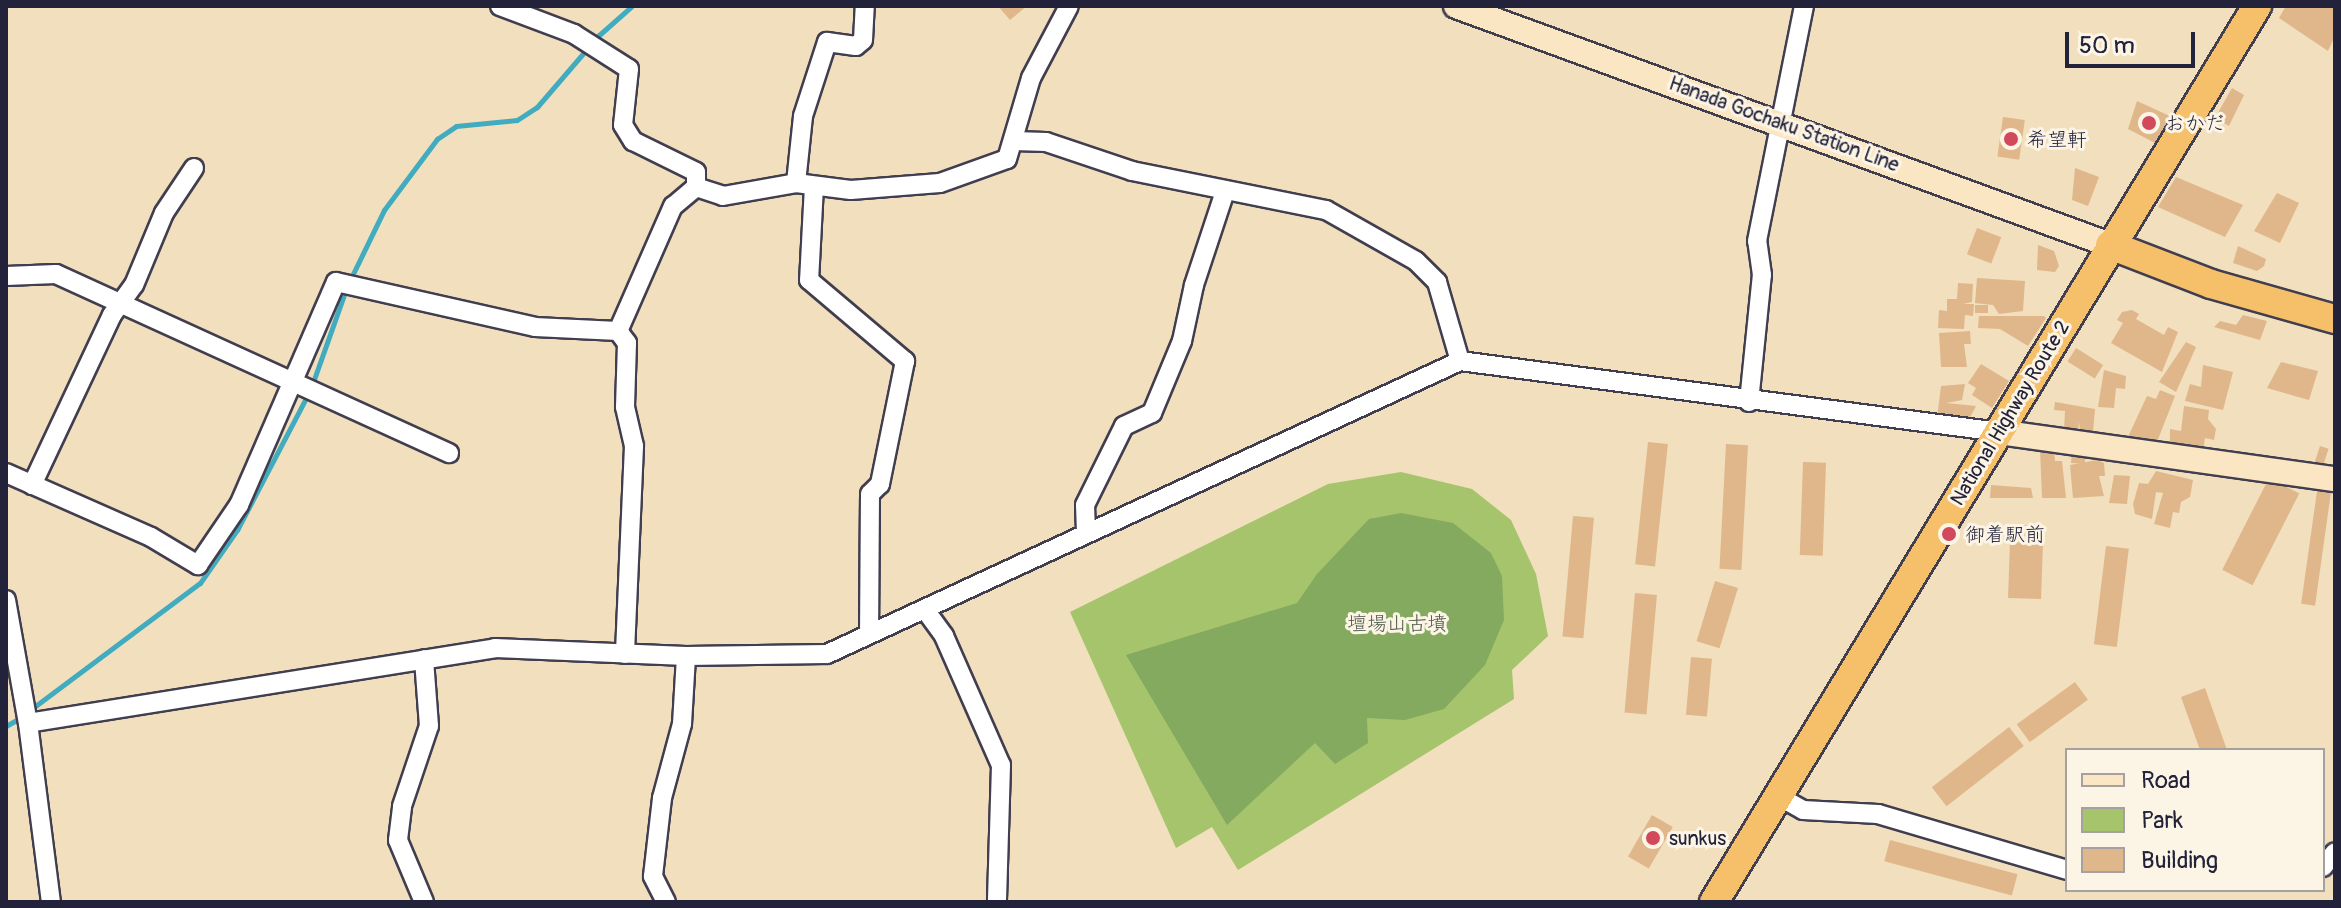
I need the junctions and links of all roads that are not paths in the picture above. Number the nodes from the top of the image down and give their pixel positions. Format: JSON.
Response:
{"nodes":[{"id":1,"x":500,"y":6,"type":"edge"},
{"id":2,"x":865,"y":6,"type":"edge"},
{"id":3,"x":1069,"y":6,"type":"edge"},
{"id":4,"x":1456,"y":6,"type":"edge"},
{"id":5,"x":1804,"y":6,"type":"edge"},
{"id":6,"x":2257,"y":6,"type":"edge"},
{"id":7,"x":1779,"y":123,"type":"junction"},
{"id":8,"x":1014,"y":141,"type":"junction"},
{"id":9,"x":194,"y":168,"type":"dead end"},
{"id":10,"x":805,"y":185,"type":"junction"},
{"id":11,"x":696,"y":187,"type":"junction"},
{"id":12,"x":1225,"y":191,"type":"junction"},
{"id":13,"x":2110,"y":245,"type":"junction"},
{"id":14,"x":6,"y":276,"type":"edge"},
{"id":15,"x":122,"y":305,"type":"junction"},
{"id":16,"x":2335,"y":319,"type":"edge"},
{"id":17,"x":618,"y":331,"type":"junction"},
{"id":18,"x":1460,"y":361,"type":"junction"},
{"id":19,"x":292,"y":385,"type":"junction"},
{"id":20,"x":1749,"y":402,"type":"junction"},
{"id":21,"x":1999,"y":432,"type":"junction"},
{"id":22,"x":449,"y":453,"type":"dead end"},
{"id":23,"x":6,"y":473,"type":"edge"},
{"id":24,"x":2335,"y":479,"type":"edge"},
{"id":25,"x":32,"y":485,"type":"junction"},
{"id":26,"x":1086,"y":533,"type":"junction"},
{"id":27,"x":6,"y":600,"type":"edge"},
{"id":28,"x":926,"y":611,"type":"junction"},
{"id":29,"x":869,"y":634,"type":"junction"},
{"id":30,"x":625,"y":654,"type":"junction"},
{"id":31,"x":686,"y":656,"type":"junction"},
{"id":32,"x":424,"y":659,"type":"junction"},
{"id":33,"x":28,"y":723,"type":"junction"},
{"id":34,"x":1778,"y":796,"type":"junction"},
{"id":35,"x":2065,"y":869,"type":"edge"},
{"id":36,"x":51,"y":902,"type":"edge"},
{"id":37,"x":424,"y":902,"type":"edge"},
{"id":38,"x":666,"y":902,"type":"edge"},
{"id":39,"x":997,"y":902,"type":"edge"},
{"id":40,"x":1714,"y":902,"type":"edge"}],
"edges":[{"from":1,"to":11,"type":"street"},
{"from":2,"to":10,"type":"street"},
{"from":3,"to":8,"type":"street"},
{"from":4,"to":7,"type":"main road","name":"Hanada Gochaku Station Line"},
{"from":5,"to":7,"type":"street"},
{"from":6,"to":13,"type":"highway","name":"National Highway Route 2"},
{"from":7,"to":13,"type":"main road","name":"Hanada Gochaku Station Line"},
{"from":7,"to":20,"type":"street"},
{"from":8,"to":10,"type":"street"},
{"from":8,"to":12,"type":"street"},
{"from":9,"to":15,"type":"street"},
{"from":10,"to":11,"type":"street"},
{"from":10,"to":29,"type":"street"},
{"from":11,"to":17,"type":"street"},
{"from":12,"to":18,"type":"street"},
{"from":12,"to":26,"type":"street"},
{"from":13,"to":16,"type":"highway"},
{"from":13,"to":21,"type":"highway","name":"National Highway Route 2"},
{"from":14,"to":15,"type":"street"},
{"from":15,"to":19,"type":"street"},
{"from":15,"to":25,"type":"street"},
{"from":17,"to":19,"type":"street"},
{"from":17,"to":30,"type":"street"},
{"from":18,"to":20,"type":"street"},
{"from":18,"to":26,"type":"street"},
{"from":19,"to":22,"type":"street"},
{"from":19,"to":25,"type":"street"},
{"from":20,"to":21,"type":"street"},
{"from":21,"to":24,"type":"main road"},
{"from":21,"to":34,"type":"highway","name":"National Highway Route 2"},
{"from":23,"to":25,"type":"street"},
{"from":26,"to":28,"type":"street"},
{"from":27,"to":33,"type":"street"},
{"from":28,"to":29,"type":"street"},
{"from":28,"to":39,"type":"street"},
{"from":29,"to":31,"type":"street"},
{"from":30,"to":31,"type":"street"},
{"from":30,"to":32,"type":"street"},
{"from":31,"to":38,"type":"street"},
{"from":32,"to":33,"type":"street"},
{"from":32,"to":37,"type":"street"},
{"from":33,"to":36,"type":"street"},
{"from":34,"to":35,"type":"street"},
{"from":34,"to":40,"type":"highway","name":"National Highway Route 2"}]}
